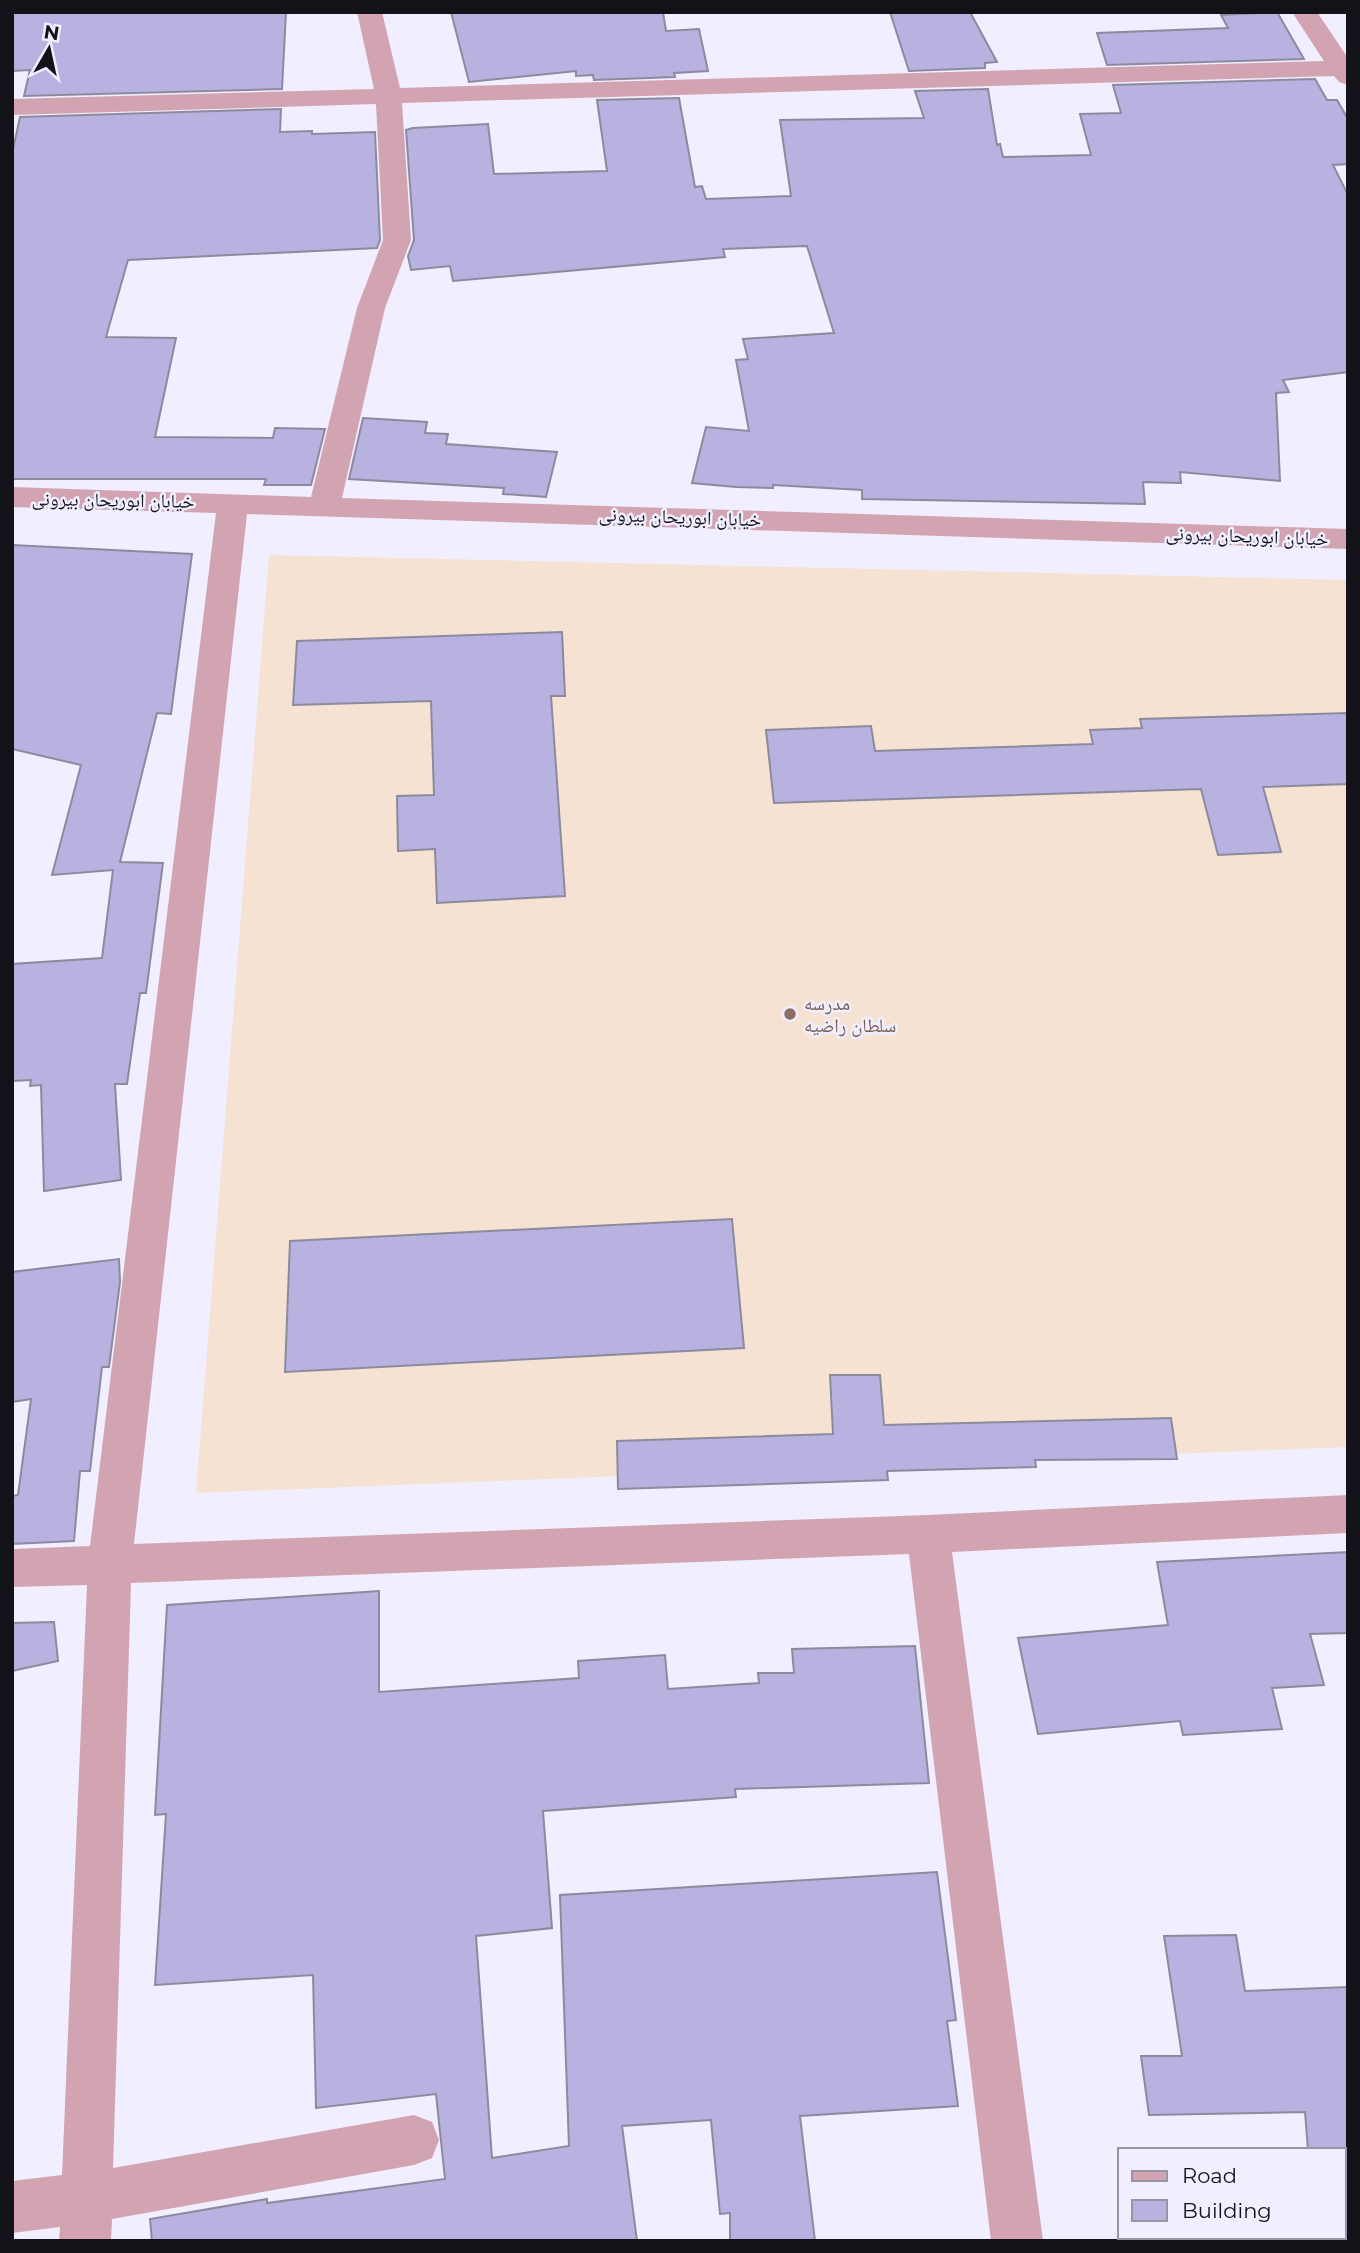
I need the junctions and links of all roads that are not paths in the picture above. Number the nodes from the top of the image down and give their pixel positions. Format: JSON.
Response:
{"nodes":[{"id":1,"x":369,"y":12,"type":"edge"},
{"id":2,"x":1304,"y":12,"type":"edge"},
{"id":3,"x":1341,"y":60,"type":"edge"},
{"id":4,"x":390,"y":96,"type":"junction"},
{"id":5,"x":12,"y":107,"type":"edge"},
{"id":6,"x":12,"y":497,"type":"edge"},
{"id":7,"x":233,"y":503,"type":"junction"},
{"id":8,"x":325,"y":505,"type":"junction"},
{"id":9,"x":1348,"y":539,"type":"edge"},
{"id":10,"x":1348,"y":1514,"type":"edge"},
{"id":11,"x":928,"y":1534,"type":"junction"},
{"id":12,"x":110,"y":1563,"type":"junction"},
{"id":13,"x":12,"y":1568,"type":"edge"},
{"id":14,"x":414,"y":2140,"type":"dead end"},
{"id":15,"x":12,"y":2207,"type":"edge"},
{"id":16,"x":86,"y":2219,"type":"edge"},
{"id":17,"x":1017,"y":2241,"type":"edge"}],
"edges":[{"from":1,"to":4,"type":"street"},
{"from":2,"to":3,"type":"street"},
{"from":3,"to":4,"type":"street"},
{"from":4,"to":5,"type":"street"},
{"from":4,"to":8,"type":"street"},
{"from":6,"to":7,"type":"street","name":"خیابان ابوریحان بیرونی"},
{"from":7,"to":8,"type":"street","name":"خیابان ابوریحان بیرونی"},
{"from":7,"to":12,"type":"street"},
{"from":8,"to":9,"type":"street","name":"خیابان ابوریحان بیرونی"},
{"from":10,"to":11,"type":"street"},
{"from":11,"to":12,"type":"street"},
{"from":11,"to":17,"type":"street"},
{"from":12,"to":13,"type":"street"},
{"from":12,"to":16,"type":"street"},
{"from":14,"to":16,"type":"street"},
{"from":15,"to":16,"type":"street"}]}
